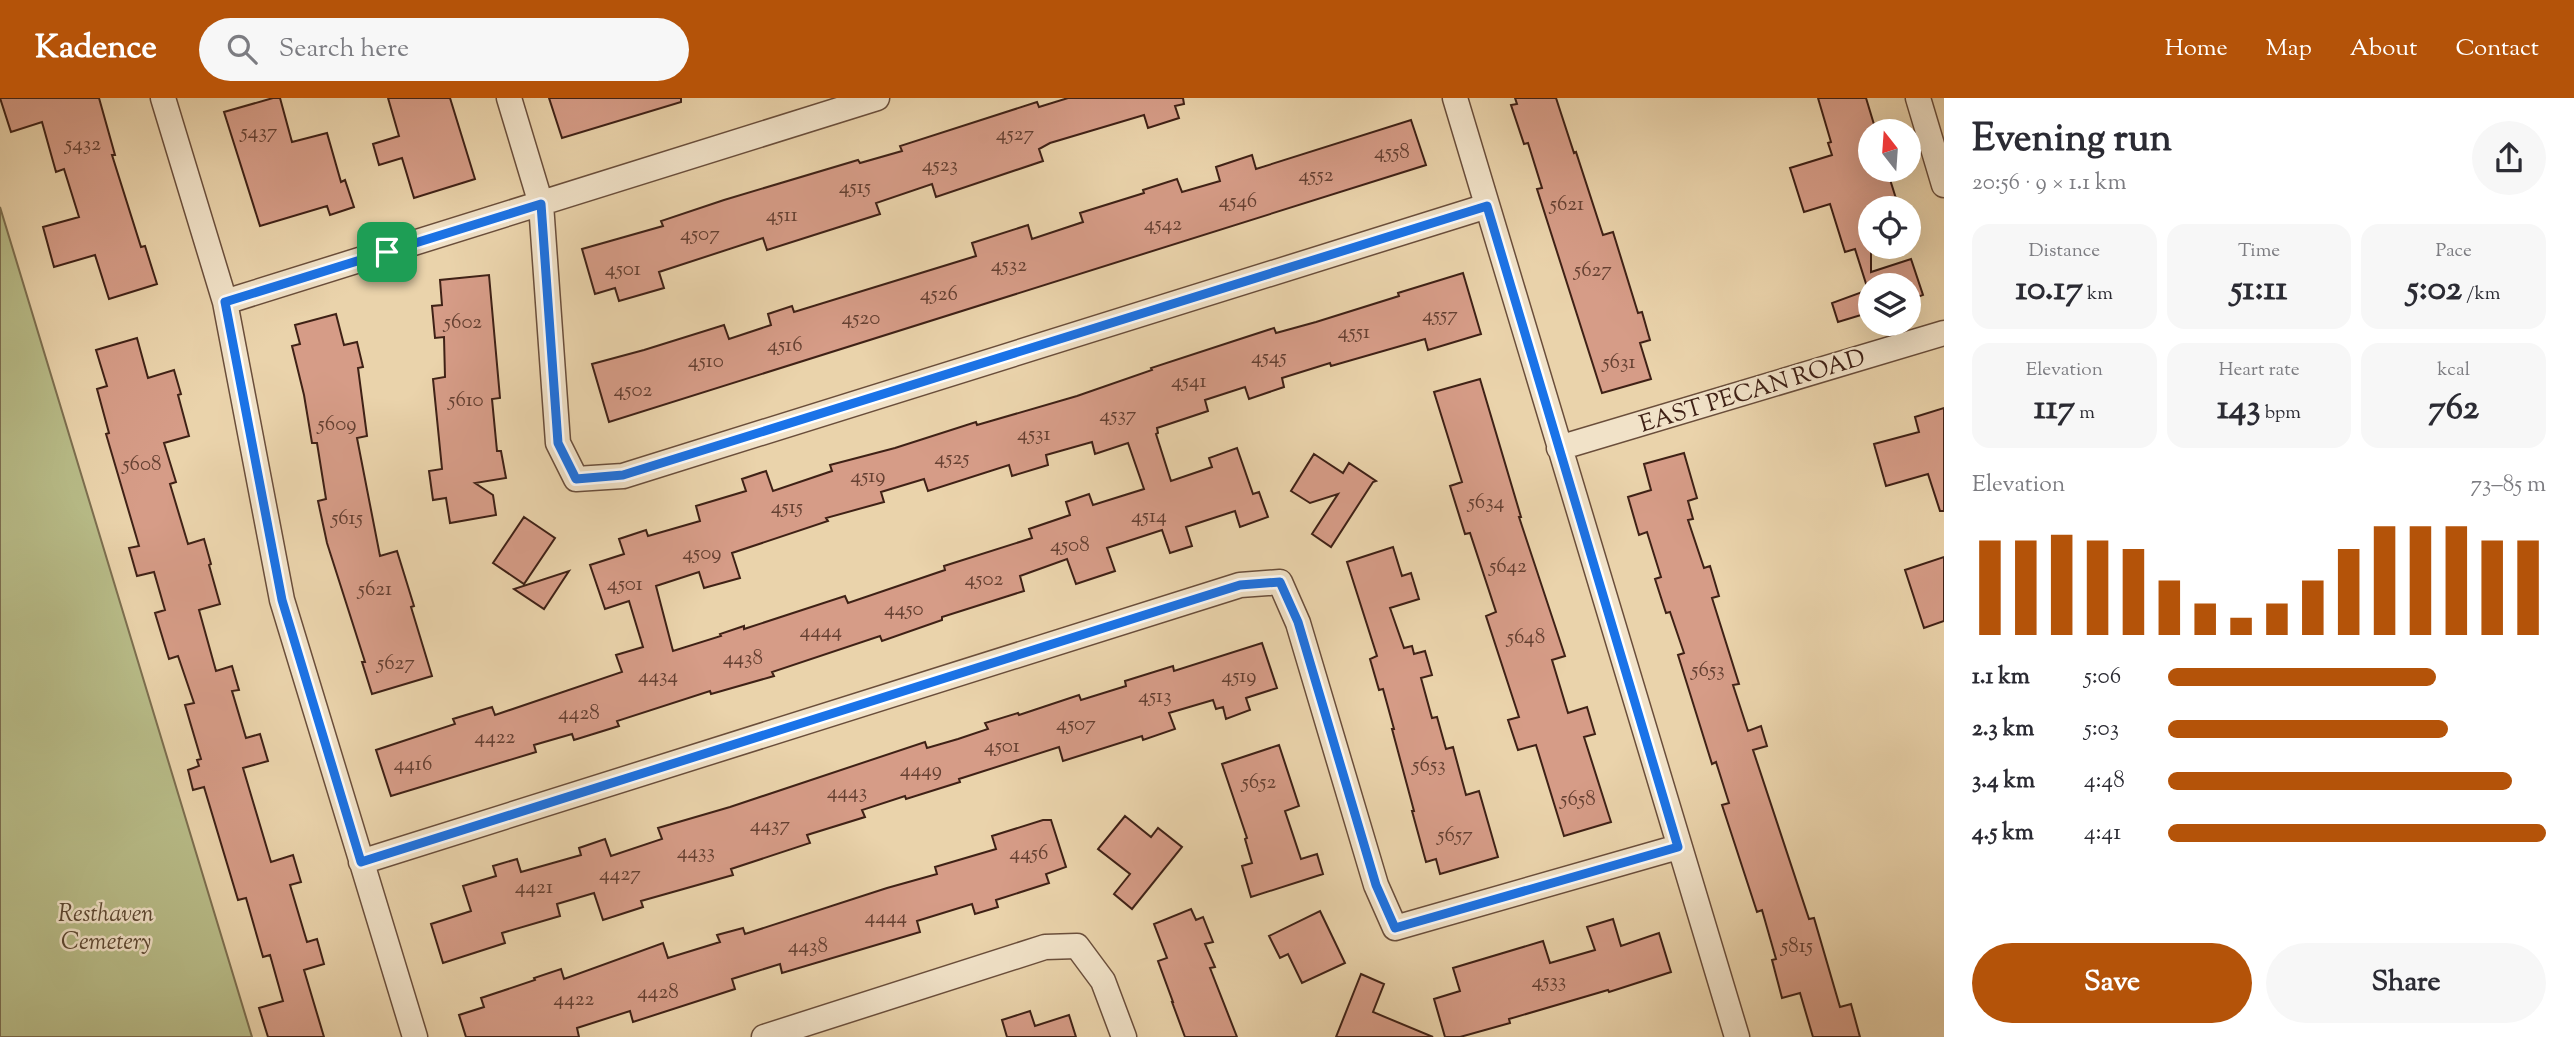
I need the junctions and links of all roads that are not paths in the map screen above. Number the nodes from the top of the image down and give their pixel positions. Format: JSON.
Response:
{"nodes":[{"id":1,"x":163,"y":98,"type":"edge"},
{"id":2,"x":509,"y":98,"type":"edge"},
{"id":3,"x":877,"y":98,"type":"edge"},
{"id":4,"x":1455,"y":98,"type":"edge"},
{"id":5,"x":1918,"y":98,"type":"edge"},
{"id":6,"x":1944,"y":185,"type":"edge"},
{"id":7,"x":541,"y":204,"type":"junction"},
{"id":8,"x":1487,"y":206,"type":"junction"},
{"id":9,"x":225,"y":302,"type":"junction"},
{"id":10,"x":1944,"y":333,"type":"edge"},
{"id":11,"x":1559,"y":448,"type":"junction"},
{"id":12,"x":1678,"y":847,"type":"junction"},
{"id":13,"x":361,"y":862,"type":"junction"},
{"id":14,"x":415,"y":1037,"type":"edge"},
{"id":15,"x":764,"y":1037,"type":"edge"},
{"id":16,"x":1124,"y":1037,"type":"edge"},
{"id":17,"x":1737,"y":1037,"type":"edge"}],
"edges":[{"from":1,"to":9,"type":"street"},
{"from":2,"to":7,"type":"street"},
{"from":3,"to":7,"type":"street"},
{"from":4,"to":8,"type":"street"},
{"from":5,"to":6,"type":"street"},
{"from":7,"to":8,"type":"street"},
{"from":7,"to":9,"type":"street"},
{"from":8,"to":11,"type":"street"},
{"from":9,"to":13,"type":"street"},
{"from":10,"to":11,"type":"street","name":"EAST PECAN ROAD"},
{"from":11,"to":12,"type":"street"},
{"from":12,"to":13,"type":"street"},
{"from":12,"to":17,"type":"street"},
{"from":13,"to":14,"type":"street"},
{"from":15,"to":16,"type":"street"}]}
